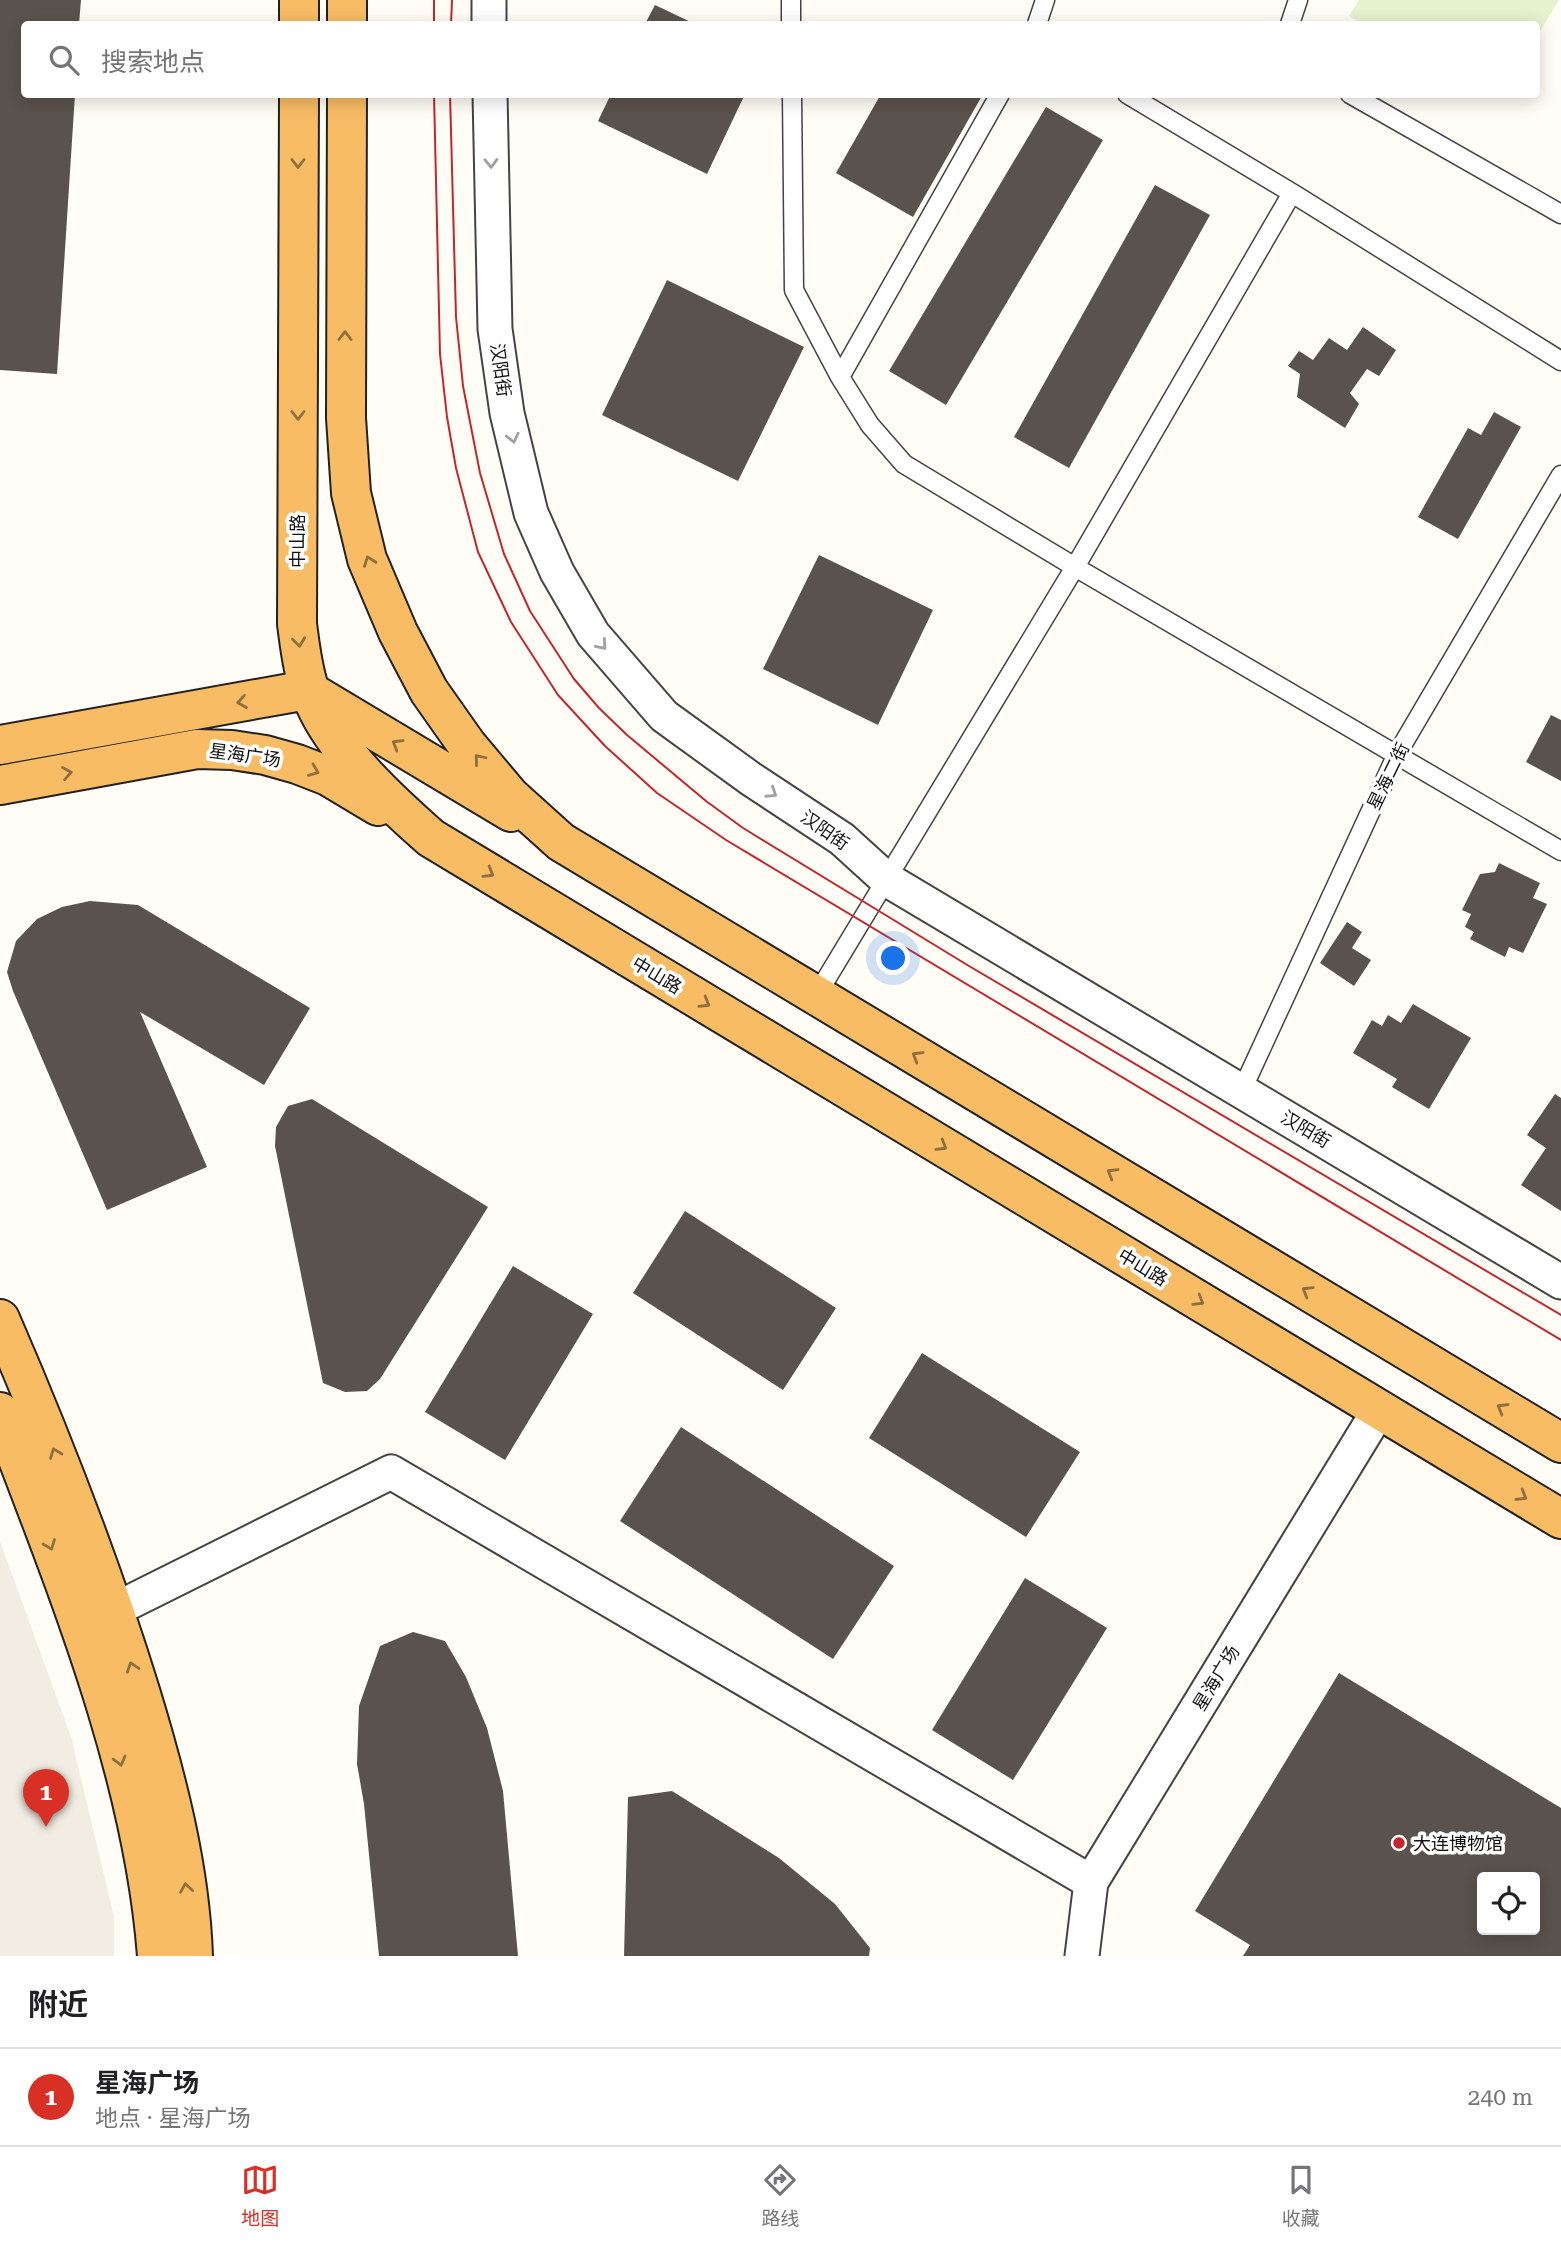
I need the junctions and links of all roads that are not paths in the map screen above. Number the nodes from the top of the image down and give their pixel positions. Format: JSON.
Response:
{"nodes":[{"id":1,"x":299,"y":0,"type":"edge"},
{"id":2,"x":347,"y":0,"type":"edge"},
{"id":3,"x":488,"y":0,"type":"edge"},
{"id":4,"x":791,"y":0,"type":"edge"},
{"id":5,"x":1045,"y":0,"type":"edge"},
{"id":6,"x":1298,"y":0,"type":"edge"},
{"id":7,"x":299,"y":21,"type":"edge"},
{"id":8,"x":347,"y":21,"type":"edge"},
{"id":9,"x":489,"y":21,"type":"edge"},
{"id":10,"x":791,"y":21,"type":"edge"},
{"id":11,"x":1038,"y":21,"type":"edge"},
{"id":12,"x":1291,"y":21,"type":"edge"},
{"id":13,"x":299,"y":98,"type":"edge"},
{"id":14,"x":346,"y":98,"type":"edge"},
{"id":15,"x":490,"y":98,"type":"edge"},
{"id":16,"x":792,"y":98,"type":"edge"},
{"id":17,"x":998,"y":98,"type":"edge"},
{"id":18,"x":1134,"y":98,"type":"edge"},
{"id":19,"x":1357,"y":98,"type":"edge"},
{"id":20,"x":1292,"y":193,"type":"junction"},
{"id":21,"x":1561,"y":214,"type":"edge"},
{"id":22,"x":1561,"y":361,"type":"edge"},
{"id":23,"x":840,"y":377,"type":"junction"},
{"id":24,"x":1561,"y":475,"type":"edge"},
{"id":25,"x":1075,"y":567,"type":"junction"},
{"id":26,"x":309,"y":691,"type":"junction"},
{"id":27,"x":0,"y":746,"type":"edge"},
{"id":28,"x":1397,"y":754,"type":"junction"},
{"id":29,"x":0,"y":785,"type":"edge"},
{"id":30,"x":430,"y":838,"type":"junction"},
{"id":31,"x":561,"y":842,"type":"junction"},
{"id":32,"x":1561,"y":851,"type":"edge"},
{"id":33,"x":886,"y":879,"type":"junction"},
{"id":34,"x":816,"y":996,"type":"junction"},
{"id":35,"x":1242,"y":1090,"type":"junction"},
{"id":36,"x":1561,"y":1282,"type":"edge"},
{"id":37,"x":0,"y":1319,"type":"edge"},
{"id":38,"x":1379,"y":1410,"type":"junction"},
{"id":39,"x":0,"y":1412,"type":"edge"},
{"id":40,"x":1561,"y":1443,"type":"edge"},
{"id":41,"x":1561,"y":1519,"type":"edge"},
{"id":42,"x":114,"y":1611,"type":"junction"},
{"id":43,"x":79,"y":1628,"type":"junction"},
{"id":44,"x":1091,"y":1882,"type":"junction"},
{"id":45,"x":157,"y":1956,"type":"edge"},
{"id":46,"x":193,"y":1956,"type":"edge"},
{"id":47,"x":1082,"y":1956,"type":"edge"}],
"edges":[{"from":1,"to":7,"type":"highway"},
{"from":2,"to":8,"type":"highway"},
{"from":3,"to":9,"type":"street"},
{"from":4,"to":10,"type":"lane"},
{"from":5,"to":11,"type":"lane"},
{"from":6,"to":12,"type":"lane"},
{"from":13,"to":26,"type":"highway","name":"中山路","one_way":true},
{"from":31,"to":14,"type":"highway","one_way":true},
{"from":15,"to":33,"type":"street","name":"汉阳街","one_way":true},
{"from":16,"to":23,"type":"lane"},
{"from":17,"to":23,"type":"lane"},
{"from":18,"to":20,"type":"lane"},
{"from":19,"to":21,"type":"lane"},
{"from":20,"to":22,"type":"lane"},
{"from":20,"to":25,"type":"lane"},
{"from":23,"to":25,"type":"lane"},
{"from":24,"to":28,"type":"lane","name":"星海二街"},
{"from":25,"to":28,"type":"lane"},
{"from":25,"to":33,"type":"lane"},
{"from":26,"to":27,"type":"highway","one_way":true},
{"from":26,"to":30,"type":"highway","name":"中山路"},
{"from":31,"to":26,"type":"highway","one_way":true},
{"from":28,"to":32,"type":"lane"},
{"from":28,"to":35,"type":"lane","name":"星海二街"},
{"from":29,"to":30,"type":"highway","name":"星海广场","one_way":true},
{"from":30,"to":38,"type":"highway","name":"中山路","one_way":true},
{"from":31,"to":34,"type":"highway"},
{"from":33,"to":34,"type":"lane"},
{"from":33,"to":35,"type":"street","name":"汉阳街"},
{"from":40,"to":34,"type":"highway","one_way":true},
{"from":35,"to":36,"type":"street","name":"汉阳街"},
{"from":42,"to":37,"type":"highway","one_way":true},
{"from":38,"to":41,"type":"highway","name":"中山路","one_way":true},
{"from":38,"to":44,"type":"street","name":"星海广场"},
{"from":39,"to":43,"type":"highway","one_way":true},
{"from":42,"to":43,"type":"street"},
{"from":42,"to":44,"type":"street"},
{"from":46,"to":42,"type":"highway","one_way":true},
{"from":43,"to":45,"type":"highway","one_way":true},
{"from":44,"to":47,"type":"street","name":"星海广场"}]}
